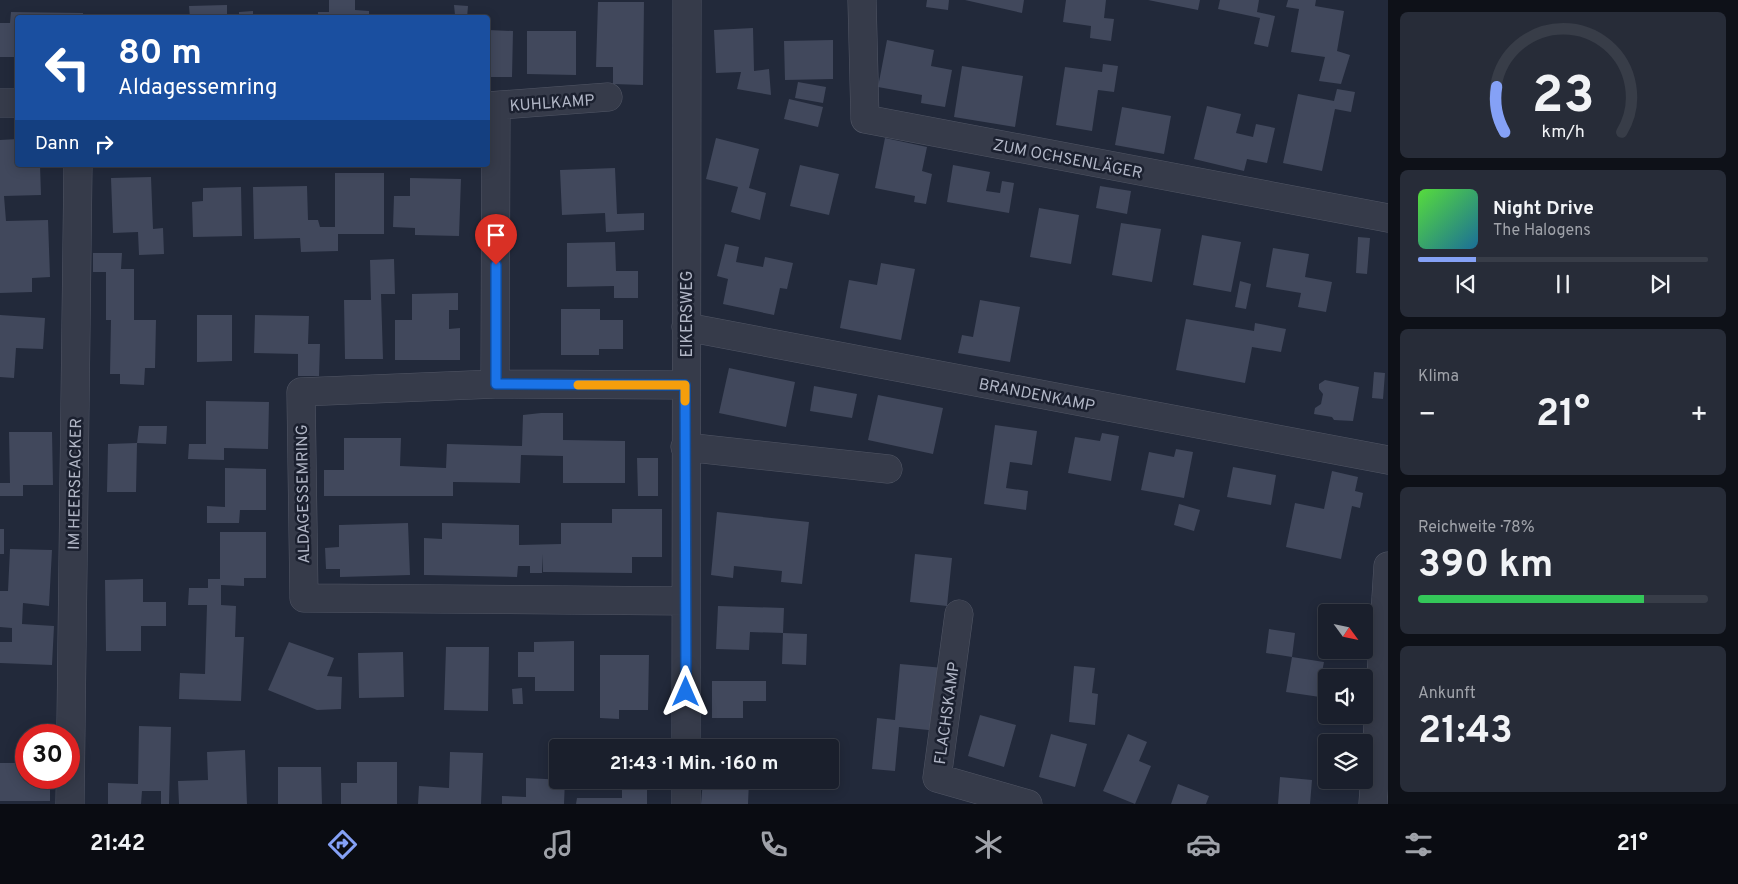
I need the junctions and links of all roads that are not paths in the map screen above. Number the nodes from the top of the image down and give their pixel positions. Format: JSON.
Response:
{"nodes":[{"id":1,"x":686,"y":0,"type":"edge"},
{"id":2,"x":862,"y":0,"type":"edge"},
{"id":3,"x":608,"y":97,"type":"dead end"},
{"id":4,"x":0,"y":103,"type":"edge"},
{"id":5,"x":15,"y":103,"type":"edge"},
{"id":6,"x":492,"y":106,"type":"edge"},
{"id":7,"x":78,"y":167,"type":"edge"},
{"id":8,"x":1388,"y":218,"type":"edge"},
{"id":9,"x":686,"y":327,"type":"junction"},
{"id":10,"x":496,"y":384,"type":"junction"},
{"id":11,"x":685,"y":385,"type":"junction"},
{"id":12,"x":685,"y":447,"type":"junction"},
{"id":13,"x":1388,"y":460,"type":"edge"},
{"id":14,"x":888,"y":469,"type":"dead end"},
{"id":15,"x":1388,"y":566,"type":"edge"},
{"id":16,"x":686,"y":601,"type":"junction"},
{"id":17,"x":959,"y":614,"type":"dead end"},
{"id":18,"x":686,"y":739,"type":"edge"},
{"id":19,"x":686,"y":789,"type":"edge"},
{"id":20,"x":70,"y":804,"type":"edge"},
{"id":21,"x":686,"y":804,"type":"edge"},
{"id":22,"x":1028,"y":804,"type":"edge"},
{"id":23,"x":1373,"y":804,"type":"edge"}],
"edges":[{"from":1,"to":9,"type":"street","name":"EIKERSWEG"},
{"from":2,"to":8,"type":"street","name":"ZUM OCHSENLÄGER"},
{"from":3,"to":6,"type":"street","name":"KUHLKAMP"},
{"from":4,"to":5,"type":"street"},
{"from":6,"to":10,"type":"street","name":"KUHLKAMP"},
{"from":7,"to":20,"type":"street","name":"IM HEERSEACKER"},
{"from":9,"to":11,"type":"street","name":"EIKERSWEG"},
{"from":9,"to":13,"type":"street","name":"BRANDENKAMP"},
{"from":10,"to":11,"type":"street","name":"ALDAGESSEMRING"},
{"from":10,"to":16,"type":"street","name":"ALDAGESSEMRING"},
{"from":11,"to":12,"type":"street","name":"EIKERSWEG"},
{"from":12,"to":14,"type":"street"},
{"from":12,"to":16,"type":"street","name":"EIKERSWEG"},
{"from":15,"to":23,"type":"street"},
{"from":16,"to":18,"type":"street","name":"EIKERSWEG"},
{"from":17,"to":22,"type":"street","name":"FLACHSKAMP"},
{"from":19,"to":21,"type":"street"}]}
